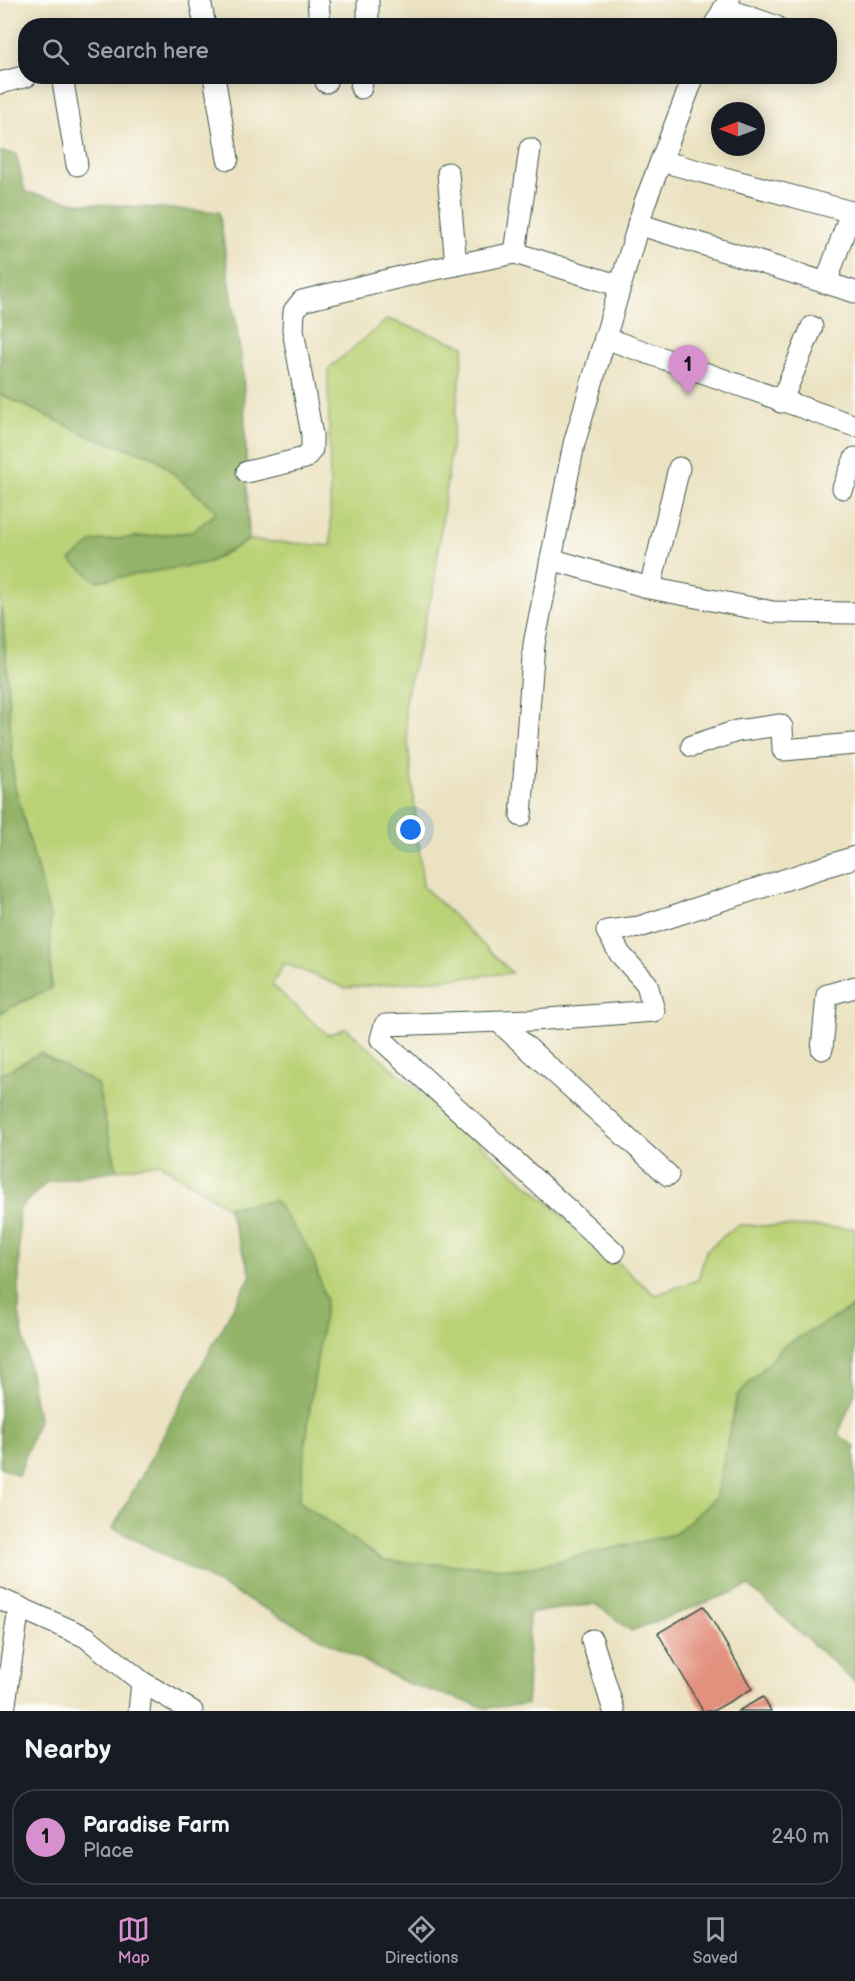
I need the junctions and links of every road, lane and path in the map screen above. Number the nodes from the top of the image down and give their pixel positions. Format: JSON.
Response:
{"nodes":[{"id":1,"x":200,"y":0,"type":"edge"},
{"id":2,"x":318,"y":0,"type":"edge"},
{"id":3,"x":368,"y":0,"type":"edge"},
{"id":4,"x":722,"y":11,"type":"edge"},
{"id":5,"x":203,"y":18,"type":"edge"},
{"id":6,"x":319,"y":18,"type":"edge"},
{"id":7,"x":368,"y":18,"type":"edge"},
{"id":8,"x":747,"y":18,"type":"edge"},
{"id":9,"x":18,"y":78,"type":"edge"},
{"id":10,"x":0,"y":83,"type":"edge"},
{"id":11,"x":63,"y":84,"type":"edge"},
{"id":12,"x":215,"y":84,"type":"edge"},
{"id":13,"x":691,"y":84,"type":"edge"},
{"id":14,"x":530,"y":149,"type":"dead end"},
{"id":15,"x":228,"y":159,"type":"dead end"},
{"id":16,"x":661,"y":161,"type":"junction"},
{"id":17,"x":77,"y":165,"type":"dead end"},
{"id":18,"x":448,"y":173,"type":"dead end"},
{"id":19,"x":853,"y":213,"type":"edge"},
{"id":20,"x":638,"y":224,"type":"junction"},
{"id":21,"x":515,"y":253,"type":"junction"},
{"id":22,"x":456,"y":265,"type":"junction"},
{"id":23,"x":826,"y":283,"type":"junction"},
{"id":24,"x":620,"y":286,"type":"junction"},
{"id":25,"x":855,"y":292,"type":"edge"},
{"id":26,"x":812,"y":327,"type":"dead end"},
{"id":27,"x":605,"y":338,"type":"junction"},
{"id":28,"x":781,"y":402,"type":"junction"},
{"id":29,"x":855,"y":426,"type":"edge"},
{"id":30,"x":855,"y":458,"type":"edge"},
{"id":31,"x":679,"y":468,"type":"dead end"},
{"id":32,"x":247,"y":472,"type":"dead end"},
{"id":33,"x":843,"y":488,"type":"dead end"},
{"id":34,"x":551,"y":559,"type":"junction"},
{"id":35,"x":650,"y":588,"type":"junction"},
{"id":36,"x":855,"y":613,"type":"edge"},
{"id":37,"x":855,"y":744,"type":"edge"},
{"id":38,"x":692,"y":746,"type":"dead end"},
{"id":39,"x":521,"y":816,"type":"dead end"},
{"id":40,"x":855,"y":857,"type":"edge"},
{"id":41,"x":855,"y":987,"type":"edge"},
{"id":42,"x":499,"y":1022,"type":"junction"},
{"id":43,"x":822,"y":1049,"type":"dead end"},
{"id":44,"x":668,"y":1175,"type":"dead end"},
{"id":45,"x":615,"y":1252,"type":"dead end"},
{"id":46,"x":10,"y":1603,"type":"edge"},
{"id":47,"x":592,"y":1640,"type":"dead end"},
{"id":48,"x":142,"y":1682,"type":"junction"},
{"id":49,"x":4,"y":1711,"type":"edge"},
{"id":50,"x":139,"y":1711,"type":"edge"},
{"id":51,"x":192,"y":1711,"type":"edge"},
{"id":52,"x":614,"y":1711,"type":"edge"}],
"edges":[{"from":1,"to":5,"type":"street"},
{"from":2,"to":6,"type":"street"},
{"from":3,"to":7,"type":"street"},
{"from":4,"to":8,"type":"street"},
{"from":9,"to":10,"type":"street"},
{"from":11,"to":17,"type":"street"},
{"from":12,"to":15,"type":"street"},
{"from":13,"to":16,"type":"street"},
{"from":14,"to":21,"type":"street"},
{"from":16,"to":19,"type":"street"},
{"from":16,"to":20,"type":"street"},
{"from":18,"to":22,"type":"street"},
{"from":19,"to":23,"type":"street"},
{"from":20,"to":23,"type":"street"},
{"from":20,"to":24,"type":"street"},
{"from":21,"to":22,"type":"street"},
{"from":21,"to":24,"type":"street"},
{"from":22,"to":32,"type":"street"},
{"from":23,"to":25,"type":"street"},
{"from":24,"to":27,"type":"street"},
{"from":26,"to":28,"type":"street"},
{"from":27,"to":28,"type":"street"},
{"from":27,"to":34,"type":"street"},
{"from":28,"to":29,"type":"street"},
{"from":30,"to":33,"type":"street"},
{"from":31,"to":35,"type":"street"},
{"from":34,"to":35,"type":"street"},
{"from":34,"to":39,"type":"street"},
{"from":35,"to":36,"type":"street"},
{"from":37,"to":38,"type":"street"},
{"from":40,"to":42,"type":"street"},
{"from":41,"to":43,"type":"street"},
{"from":42,"to":44,"type":"street"},
{"from":42,"to":45,"type":"street"},
{"from":46,"to":48,"type":"street"},
{"from":46,"to":49,"type":"street"},
{"from":47,"to":52,"type":"street"},
{"from":48,"to":50,"type":"street"},
{"from":48,"to":51,"type":"street"}]}
